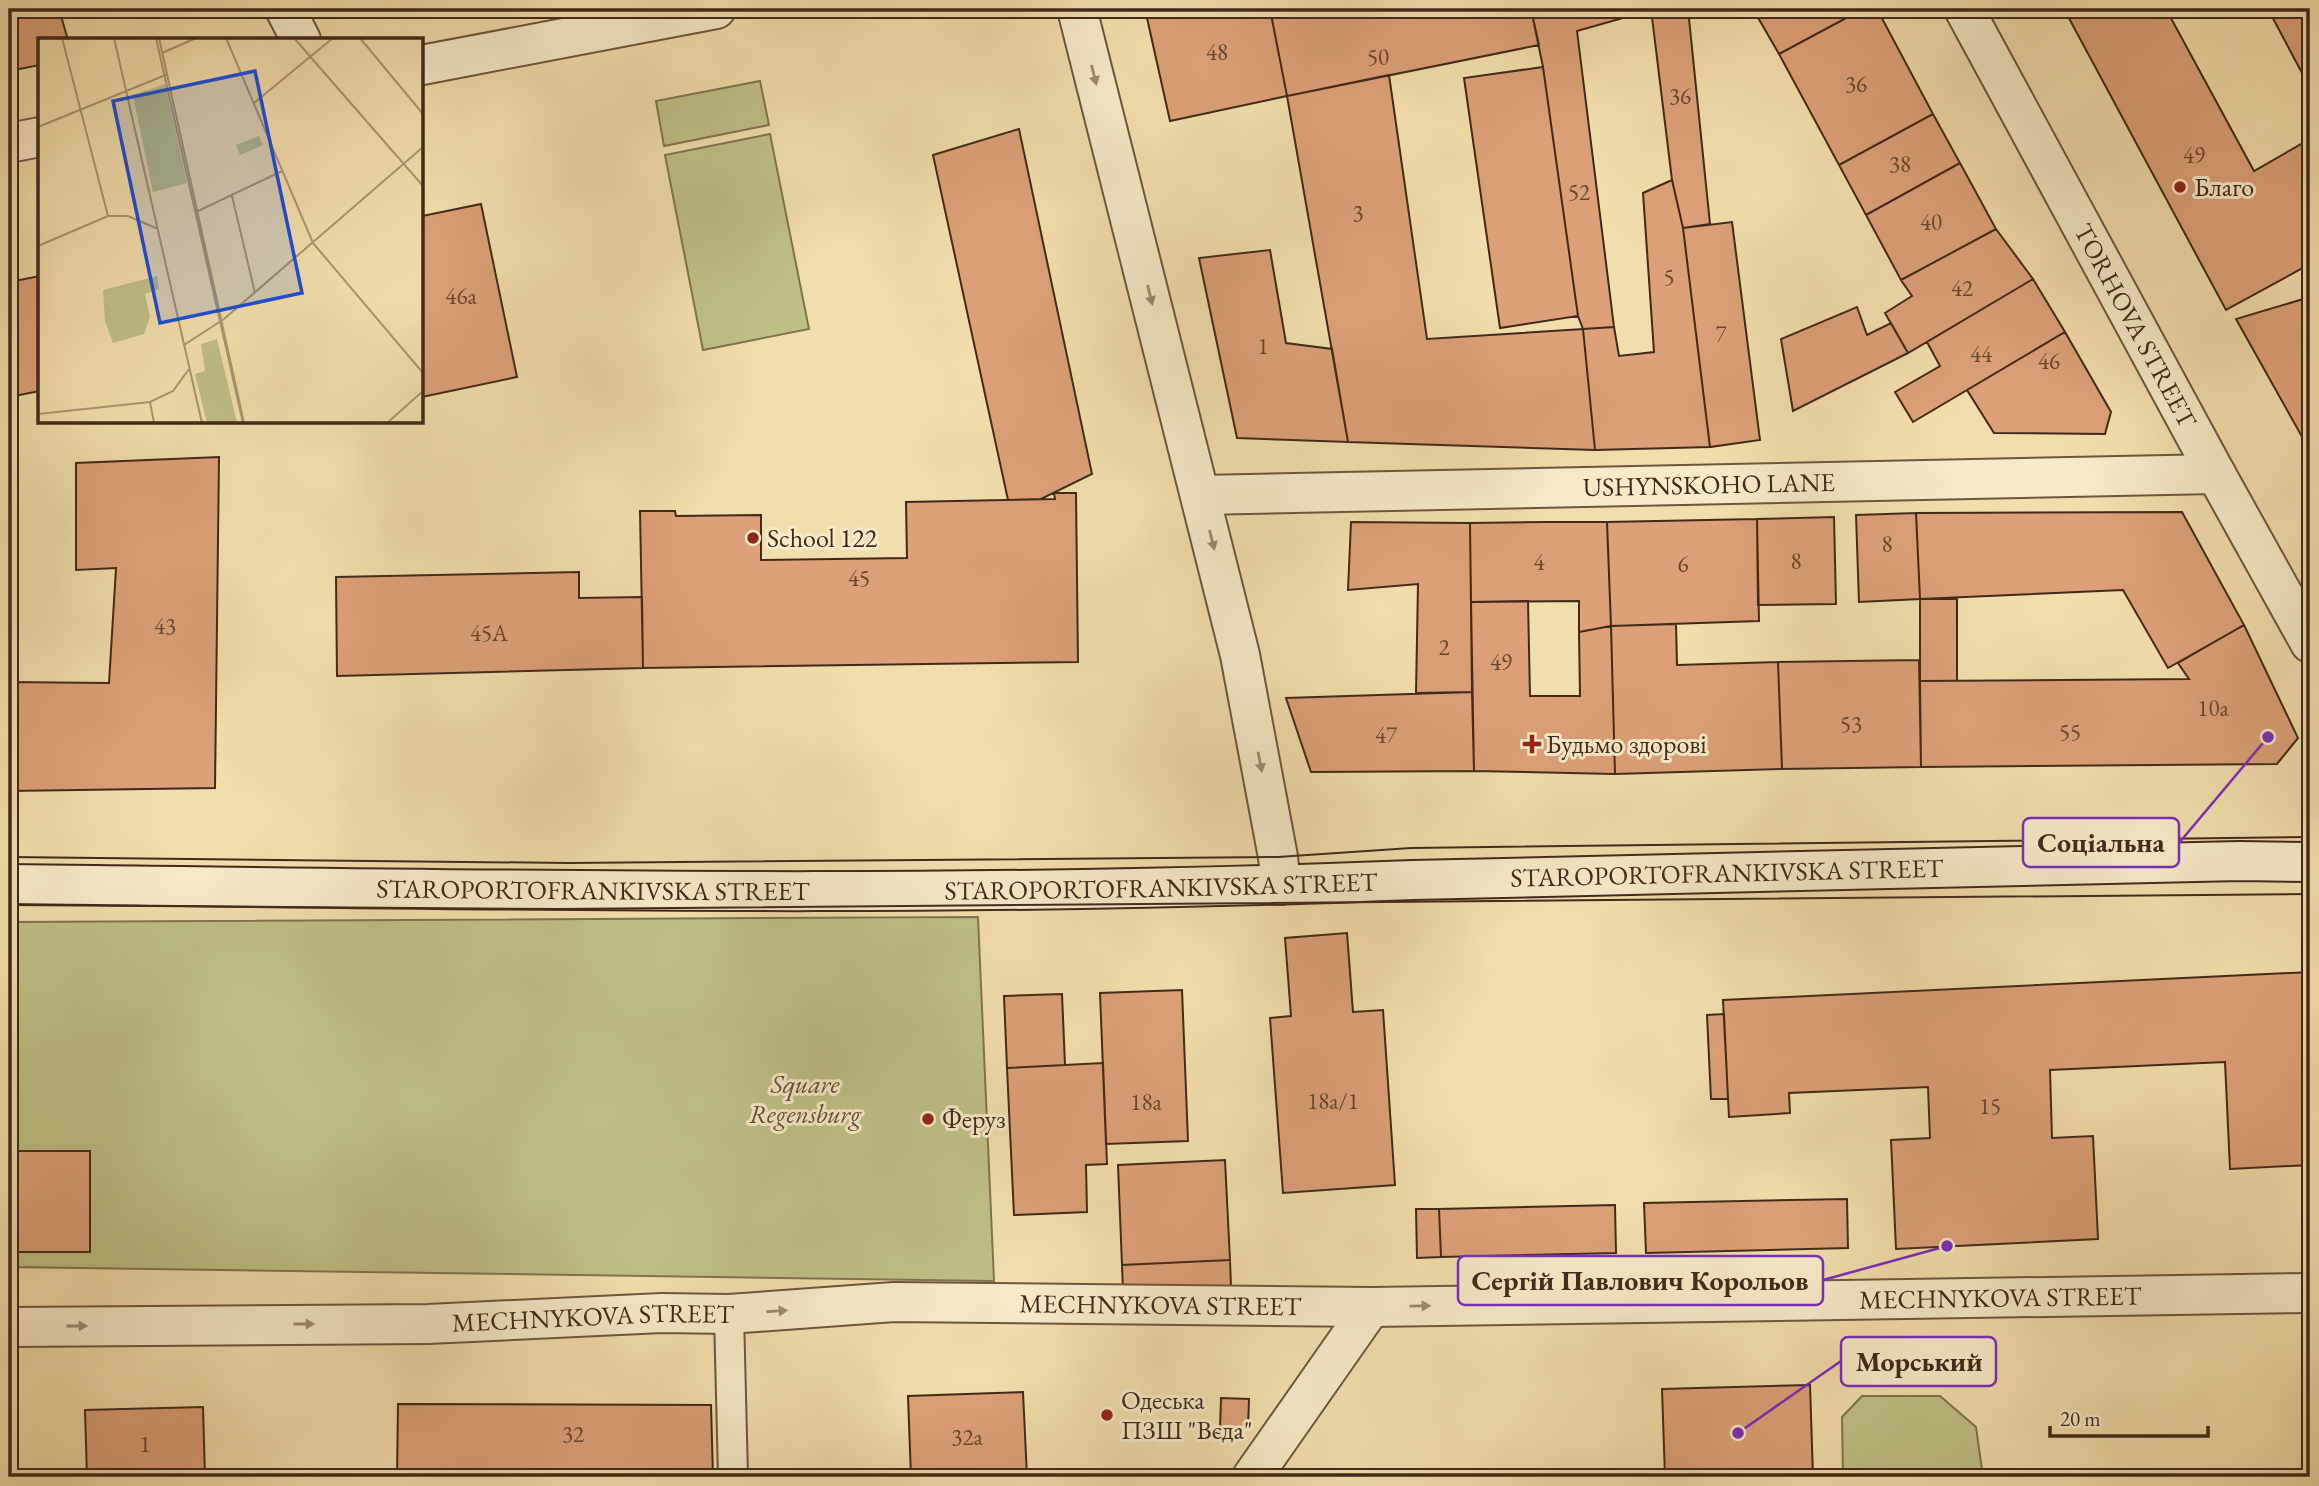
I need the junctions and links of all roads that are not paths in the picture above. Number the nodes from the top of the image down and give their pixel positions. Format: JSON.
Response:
{"nodes":[{"id":1,"x":285,"y":9,"type":"edge"},
{"id":2,"x":716,"y":9,"type":"edge"},
{"id":3,"x":1077,"y":9,"type":"edge"},
{"id":4,"x":1964,"y":9,"type":"edge"},
{"id":5,"x":300,"y":38,"type":"edge"},
{"id":6,"x":424,"y":65,"type":"edge"},
{"id":7,"x":38,"y":137,"type":"edge"},
{"id":8,"x":9,"y":143,"type":"edge"},
{"id":9,"x":2216,"y":474,"type":"junction"},
{"id":10,"x":1201,"y":495,"type":"junction"},
{"id":11,"x":2310,"y":643,"type":"edge"},
{"id":12,"x":2310,"y":862,"type":"edge"},
{"id":13,"x":9,"y":884,"type":"edge"},
{"id":14,"x":1281,"y":885,"type":"junction"},
{"id":15,"x":2310,"y":1293,"type":"edge"},
{"id":16,"x":1371,"y":1307,"type":"junction"},
{"id":17,"x":729,"y":1314,"type":"junction"},
{"id":18,"x":9,"y":1327,"type":"edge"},
{"id":19,"x":733,"y":1477,"type":"edge"},
{"id":20,"x":1252,"y":1477,"type":"edge"}],
"edges":[{"from":1,"to":5,"type":"street"},
{"from":2,"to":6,"type":"street"},
{"from":3,"to":10,"type":"street","one_way":true},
{"from":4,"to":9,"type":"street","name":"TORHOVA STREET"},
{"from":7,"to":8,"type":"street"},
{"from":9,"to":10,"type":"street","name":"USHYNSKOHO LANE"},
{"from":9,"to":11,"type":"street","name":"TORHOVA STREET"},
{"from":10,"to":14,"type":"street","one_way":true},
{"from":12,"to":14,"type":"street","name":"STAROPORTOFRANKIVSKA STREET"},
{"from":13,"to":14,"type":"street","name":"STAROPORTOFRANKIVSKA STREET"},
{"from":16,"to":15,"type":"street","name":"MECHNYKOVA STREET","one_way":true},
{"from":17,"to":16,"type":"street","name":"MECHNYKOVA STREET","one_way":true},
{"from":16,"to":20,"type":"street"},
{"from":18,"to":17,"type":"street","name":"MECHNYKOVA STREET","one_way":true},
{"from":17,"to":19,"type":"lane"}]}
